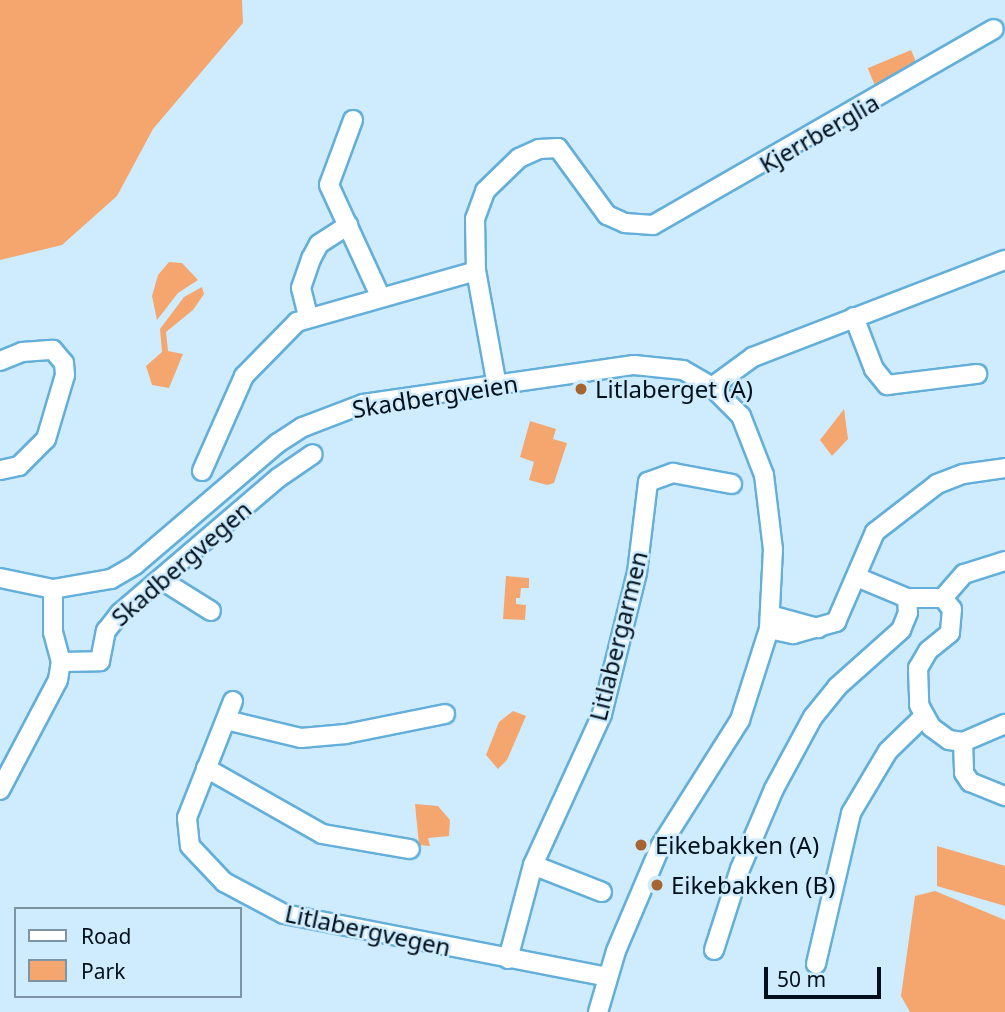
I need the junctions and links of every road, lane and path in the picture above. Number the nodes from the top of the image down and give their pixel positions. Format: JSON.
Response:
{"nodes":[{"id":1,"x":993,"y":29,"type":"dead end"},
{"id":2,"x":353,"y":120,"type":"dead end"},
{"id":3,"x":348,"y":225,"type":"junction"},
{"id":4,"x":1005,"y":260,"type":"edge"},
{"id":5,"x":475,"y":271,"type":"junction"},
{"id":6,"x":380,"y":296,"type":"junction"},
{"id":7,"x":308,"y":316,"type":"junction"},
{"id":8,"x":854,"y":317,"type":"junction"},
{"id":9,"x":0,"y":361,"type":"edge"},
{"id":10,"x":977,"y":374,"type":"dead end"},
{"id":11,"x":497,"y":386,"type":"junction"},
{"id":12,"x":718,"y":392,"type":"junction"},
{"id":13,"x":313,"y":454,"type":"dead end"},
{"id":14,"x":1005,"y":468,"type":"edge"},
{"id":15,"x":0,"y":470,"type":"edge"},
{"id":16,"x":202,"y":471,"type":"dead end"},
{"id":17,"x":732,"y":484,"type":"dead end"},
{"id":18,"x":1005,"y":561,"type":"edge"},
{"id":19,"x":0,"y":578,"type":"edge"},
{"id":20,"x":859,"y":578,"type":"junction"},
{"id":21,"x":160,"y":579,"type":"junction"},
{"id":22,"x":53,"y":589,"type":"junction"},
{"id":23,"x":907,"y":597,"type":"junction"},
{"id":24,"x":943,"y":598,"type":"junction"},
{"id":25,"x":211,"y":611,"type":"dead end"},
{"id":26,"x":770,"y":622,"type":"junction"},
{"id":27,"x":61,"y":662,"type":"junction"},
{"id":28,"x":233,"y":701,"type":"dead end"},
{"id":29,"x":445,"y":714,"type":"dead end"},
{"id":30,"x":923,"y":717,"type":"junction"},
{"id":31,"x":226,"y":720,"type":"junction"},
{"id":32,"x":1005,"y":724,"type":"edge"},
{"id":33,"x":963,"y":743,"type":"junction"},
{"id":34,"x":206,"y":768,"type":"junction"},
{"id":35,"x":0,"y":790,"type":"edge"},
{"id":36,"x":1005,"y":796,"type":"edge"},
{"id":37,"x":410,"y":849,"type":"dead end"},
{"id":38,"x":533,"y":865,"type":"junction"},
{"id":39,"x":602,"y":892,"type":"dead end"},
{"id":40,"x":714,"y":950,"type":"dead end"},
{"id":41,"x":509,"y":958,"type":"junction"},
{"id":42,"x":816,"y":964,"type":"dead end"},
{"id":43,"x":607,"y":977,"type":"junction"},
{"id":44,"x":598,"y":1012,"type":"edge"}],
"edges":[{"from":1,"to":5,"type":"street","name":"Kjerrberglia"},
{"from":2,"to":3,"type":"street"},
{"from":3,"to":6,"type":"street"},
{"from":3,"to":7,"type":"street"},
{"from":4,"to":8,"type":"street"},
{"from":5,"to":6,"type":"street"},
{"from":5,"to":11,"type":"street"},
{"from":6,"to":7,"type":"street"},
{"from":7,"to":16,"type":"street"},
{"from":8,"to":10,"type":"street"},
{"from":8,"to":12,"type":"street"},
{"from":9,"to":15,"type":"street"},
{"from":11,"to":12,"type":"street","name":"Skadbergveien"},
{"from":11,"to":22,"type":"street","name":"Skadbergveien"},
{"from":12,"to":26,"type":"street"},
{"from":13,"to":21,"type":"street","name":"Skadbergvegen"},
{"from":14,"to":20,"type":"street"},
{"from":17,"to":38,"type":"street","name":"Litlabergarmen"},
{"from":18,"to":24,"type":"street"},
{"from":19,"to":22,"type":"street","name":"Skadbergveien"},
{"from":20,"to":23,"type":"street"},
{"from":20,"to":26,"type":"street"},
{"from":21,"to":25,"type":"street"},
{"from":21,"to":27,"type":"street","name":"Skadbergvegen"},
{"from":22,"to":27,"type":"street"},
{"from":23,"to":24,"type":"street"},
{"from":23,"to":40,"type":"street"},
{"from":24,"to":30,"type":"street"},
{"from":26,"to":43,"type":"street"},
{"from":27,"to":35,"type":"street"},
{"from":28,"to":31,"type":"street","name":"Litlabergvegen"},
{"from":29,"to":31,"type":"street"},
{"from":30,"to":33,"type":"street"},
{"from":30,"to":42,"type":"street"},
{"from":31,"to":34,"type":"street","name":"Litlabergvegen"},
{"from":32,"to":33,"type":"street"},
{"from":33,"to":36,"type":"street"},
{"from":34,"to":37,"type":"street"},
{"from":34,"to":41,"type":"street","name":"Litlabergvegen"},
{"from":38,"to":39,"type":"street"},
{"from":38,"to":41,"type":"street","name":"Litlabergarmen"},
{"from":41,"to":43,"type":"street","name":"Litlabergvegen"},
{"from":43,"to":44,"type":"street"}]}
